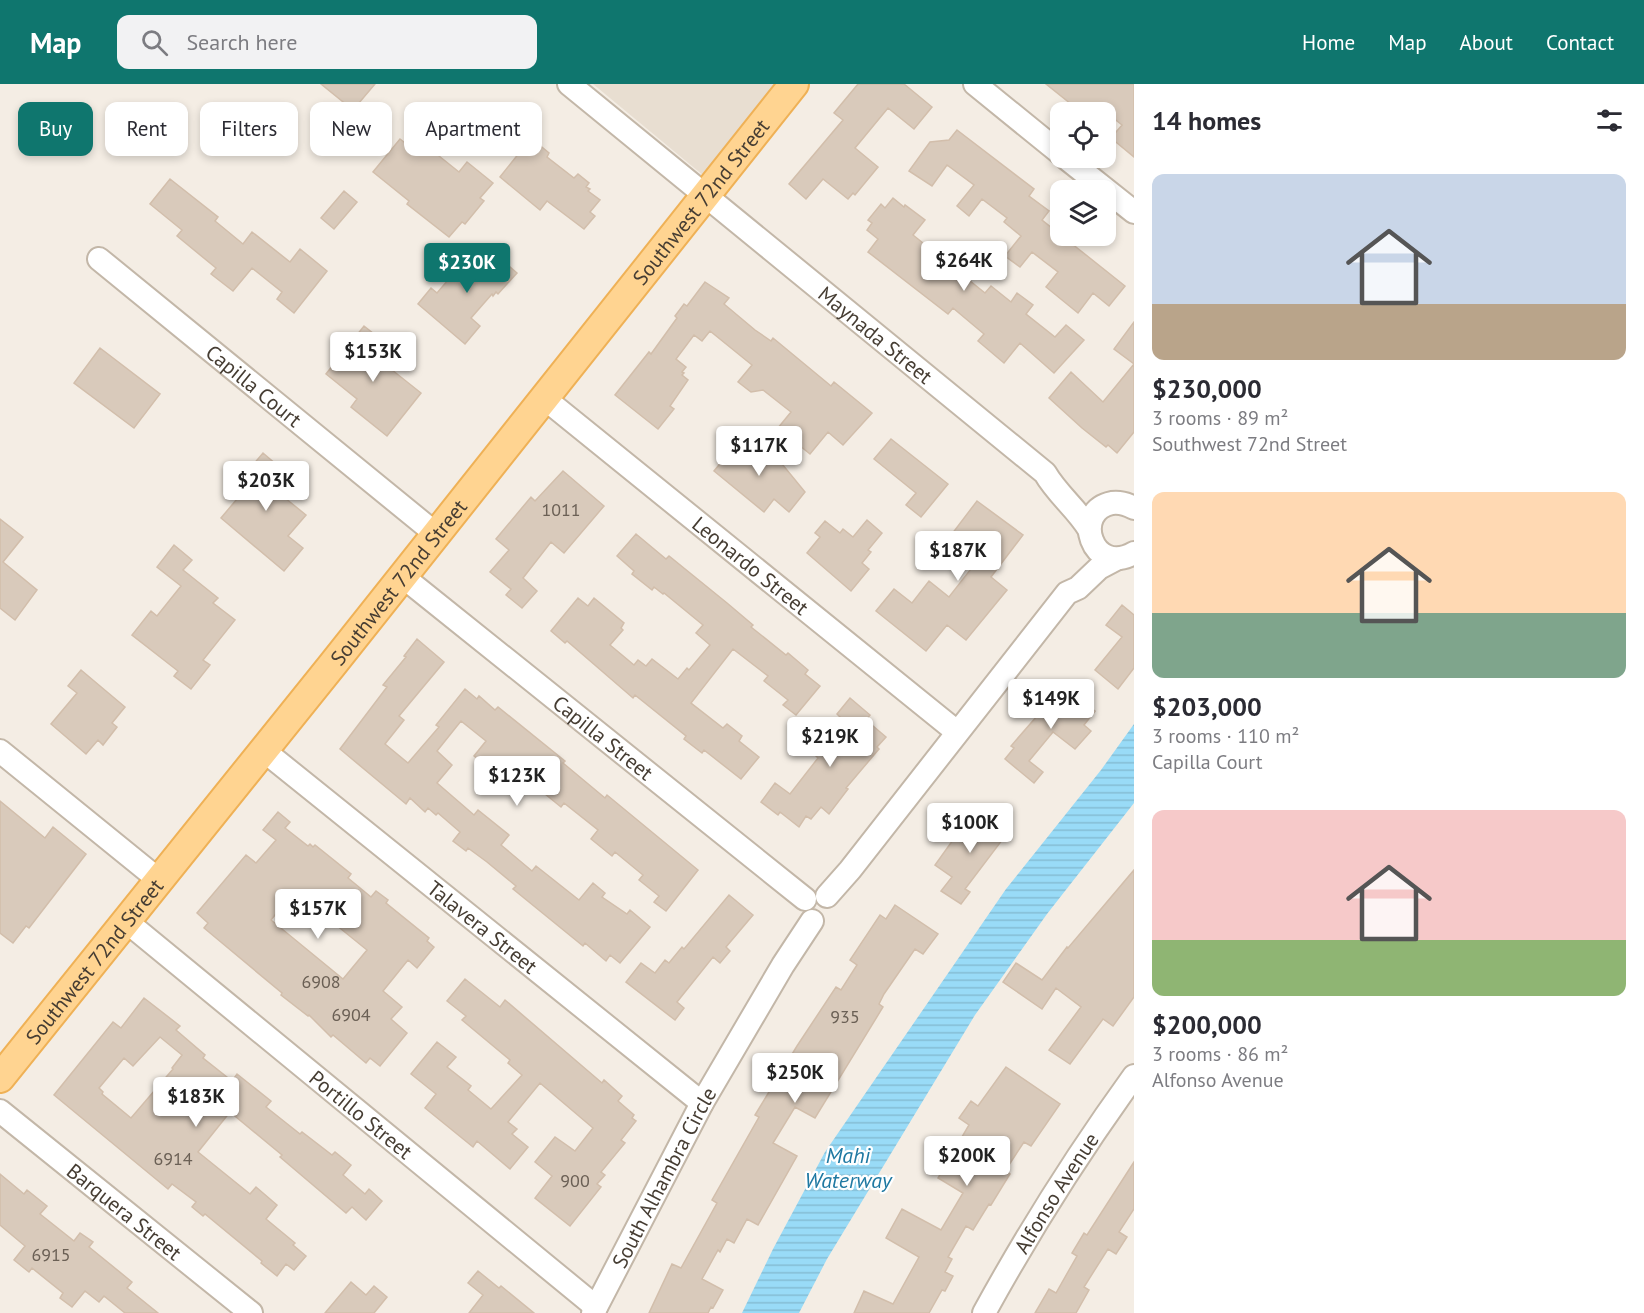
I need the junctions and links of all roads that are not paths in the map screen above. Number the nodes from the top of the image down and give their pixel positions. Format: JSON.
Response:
{"nodes":[{"id":1,"x":569,"y":84,"type":"edge"},
{"id":2,"x":794,"y":84,"type":"edge"},
{"id":3,"x":975,"y":84,"type":"edge"},
{"id":4,"x":1050,"y":145,"type":"edge"},
{"id":5,"x":1079,"y":168,"type":"edge"},
{"id":6,"x":706,"y":196,"type":"junction"},
{"id":7,"x":1134,"y":212,"type":"edge"},
{"id":8,"x":99,"y":259,"type":"dead end"},
{"id":9,"x":544,"y":398,"type":"junction"},
{"id":10,"x":1046,"y":472,"type":"junction"},
{"id":11,"x":1123,"y":502,"type":"edge"},
{"id":12,"x":1089,"y":532,"type":"junction"},
{"id":13,"x":436,"y":534,"type":"junction"},
{"id":14,"x":1128,"y":557,"type":"edge"},
{"id":15,"x":402,"y":576,"type":"junction"},
{"id":16,"x":1067,"y":593,"type":"junction"},
{"id":17,"x":957,"y":732,"type":"junction"},
{"id":18,"x":263,"y":750,"type":"junction"},
{"id":19,"x":0,"y":751,"type":"edge"},
{"id":20,"x":159,"y":880,"type":"junction"},
{"id":21,"x":816,"y":898,"type":"junction"},
{"id":22,"x":127,"y":922,"type":"junction"},
{"id":23,"x":1134,"y":1076,"type":"edge"},
{"id":24,"x":0,"y":1078,"type":"edge"},
{"id":25,"x":702,"y":1103,"type":"junction"},
{"id":26,"x":0,"y":1111,"type":"edge"},
{"id":27,"x":595,"y":1310,"type":"edge"},
{"id":28,"x":251,"y":1313,"type":"edge"},
{"id":29,"x":984,"y":1313,"type":"edge"}],
"edges":[{"from":1,"to":6,"type":"street","name":"Maynada Street"},
{"from":2,"to":6,"type":"main road","name":"Southwest 72nd Street"},
{"from":3,"to":4,"type":"street"},
{"from":5,"to":7,"type":"street"},
{"from":6,"to":9,"type":"main road","name":"Southwest 72nd Street"},
{"from":6,"to":10,"type":"street","name":"Maynada Street"},
{"from":8,"to":13,"type":"street","name":"Capilla Court"},
{"from":9,"to":13,"type":"main road","name":"Southwest 72nd Street"},
{"from":9,"to":17,"type":"street","name":"Leonardo Street"},
{"from":10,"to":11,"type":"street","name":"Maynada Street"},
{"from":10,"to":12,"type":"street","name":"Maynada Street"},
{"from":11,"to":12,"type":"street"},
{"from":12,"to":14,"type":"street","name":"Maynada Street"},
{"from":12,"to":16,"type":"street"},
{"from":13,"to":15,"type":"main road","name":"Southwest 72nd Street"},
{"from":14,"to":16,"type":"street"},
{"from":15,"to":18,"type":"main road","name":"Southwest 72nd Street"},
{"from":15,"to":21,"type":"street","name":"Capilla Street"},
{"from":16,"to":17,"type":"street"},
{"from":17,"to":21,"type":"street"},
{"from":18,"to":20,"type":"main road","name":"Southwest 72nd Street"},
{"from":18,"to":25,"type":"street","name":"Talavera Street"},
{"from":19,"to":20,"type":"street"},
{"from":20,"to":22,"type":"main road","name":"Southwest 72nd Street"},
{"from":21,"to":25,"type":"street","name":"South Alhambra Circle"},
{"from":22,"to":24,"type":"main road","name":"Southwest 72nd Street"},
{"from":22,"to":27,"type":"street","name":"Portillo Street"},
{"from":23,"to":29,"type":"street","name":"Alfonso Avenue"},
{"from":25,"to":27,"type":"street","name":"South Alhambra Circle"},
{"from":26,"to":28,"type":"street","name":"Barquera Street"}]}
